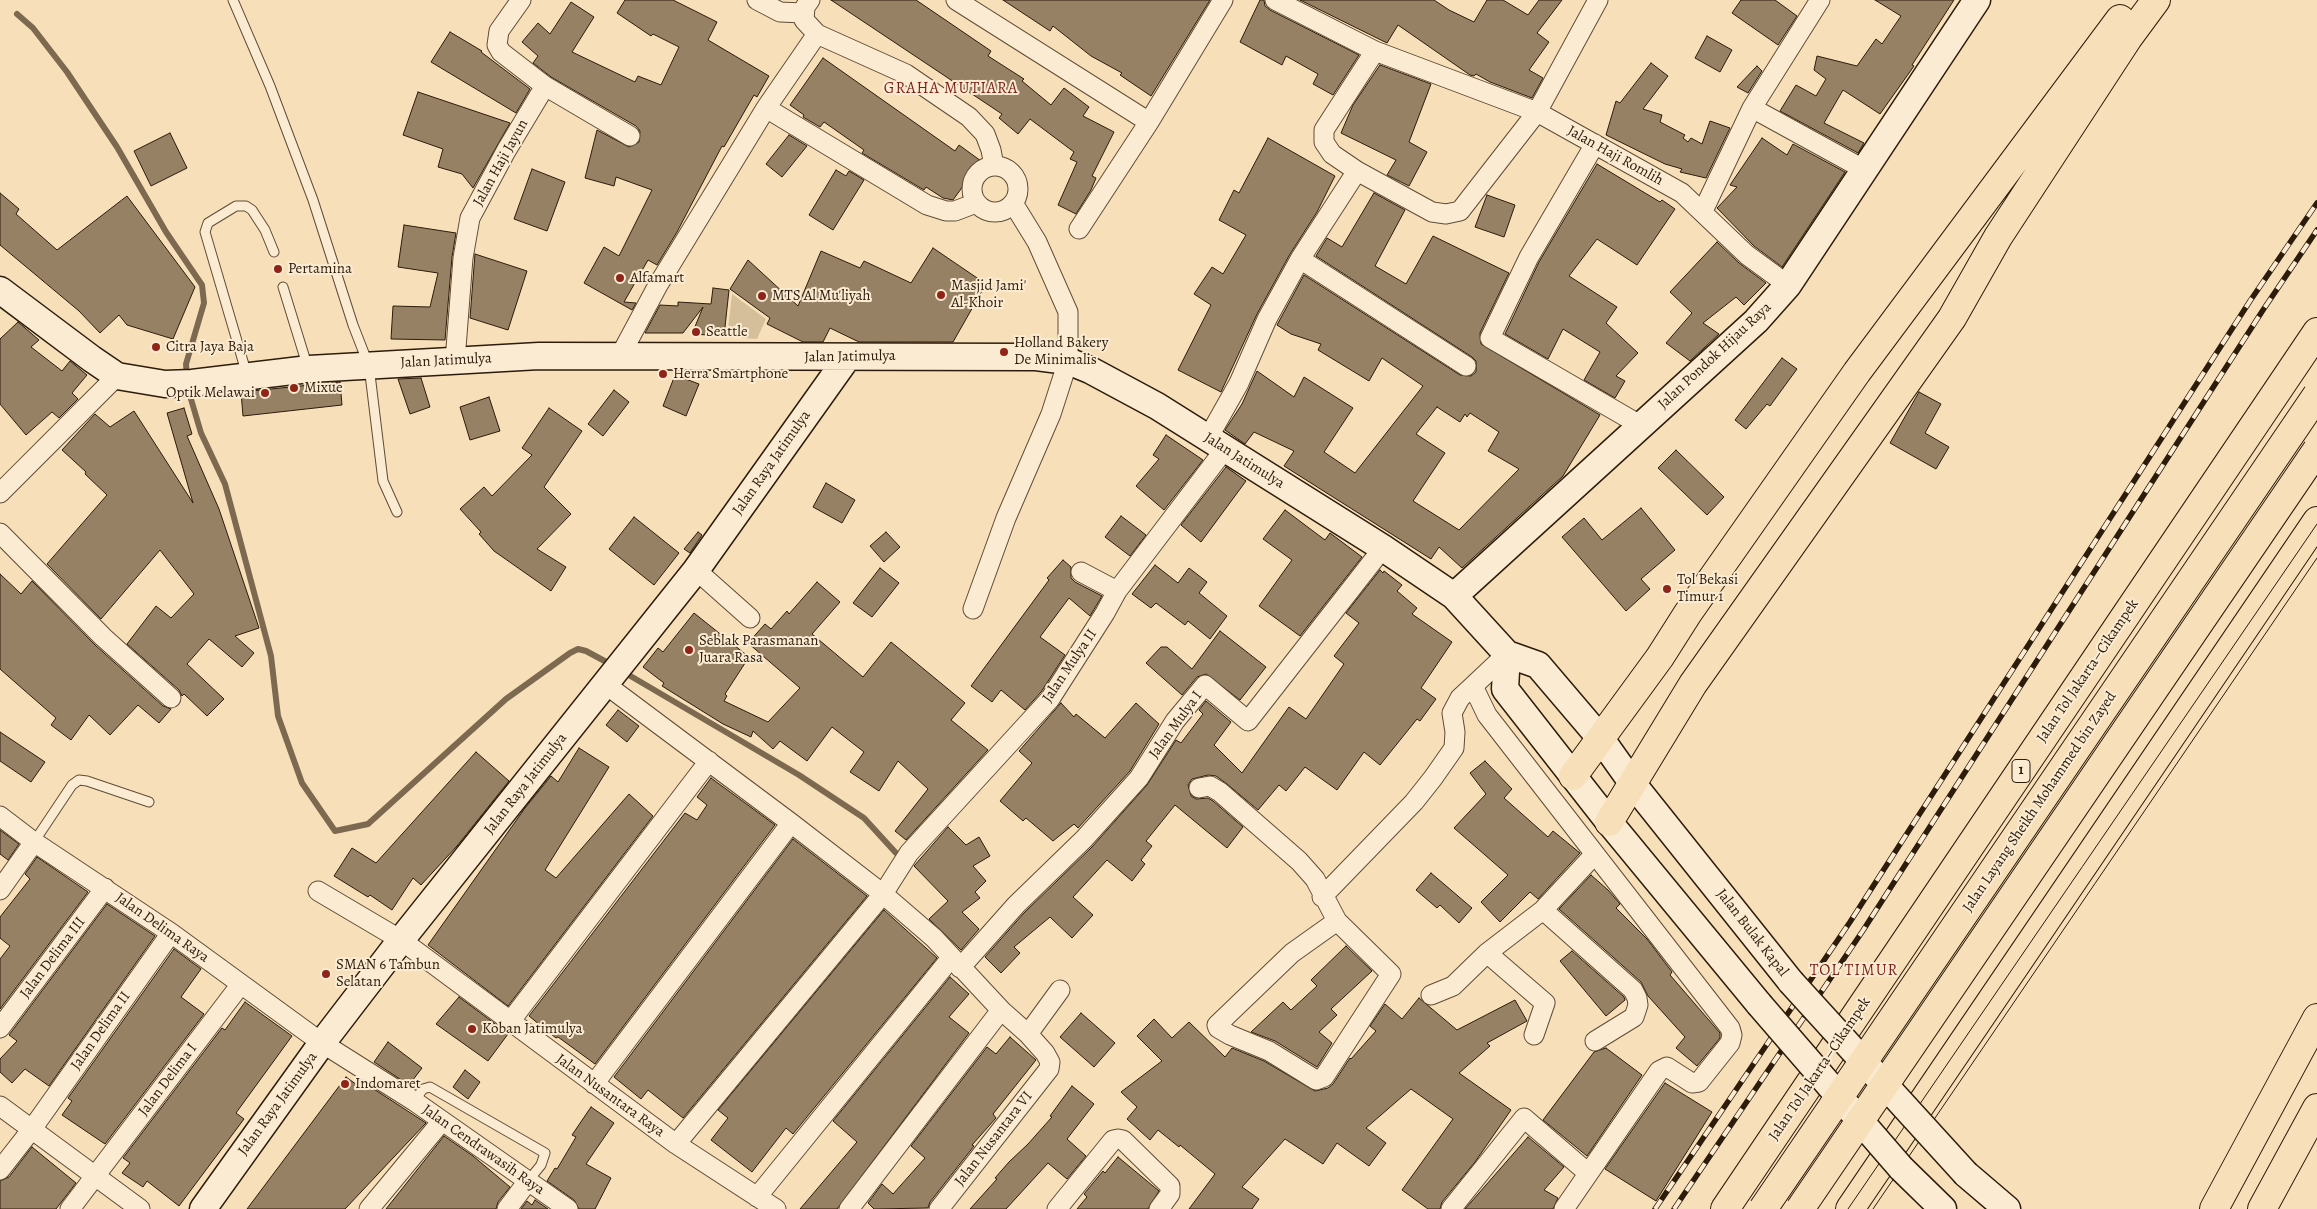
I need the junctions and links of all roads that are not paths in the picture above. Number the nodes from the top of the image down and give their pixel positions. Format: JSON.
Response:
{"nodes":[{"id":1,"x":233,"y":0,"type":"edge"},
{"id":2,"x":521,"y":0,"type":"edge"},
{"id":3,"x":757,"y":0,"type":"edge"},
{"id":4,"x":956,"y":0,"type":"edge"},
{"id":5,"x":1224,"y":0,"type":"edge"},
{"id":6,"x":1275,"y":0,"type":"edge"},
{"id":7,"x":1598,"y":0,"type":"edge"},
{"id":8,"x":1820,"y":0,"type":"edge"},
{"id":9,"x":1977,"y":0,"type":"edge"},
{"id":10,"x":2135,"y":0,"type":"edge"},
{"id":11,"x":2156,"y":0,"type":"edge"},
{"id":12,"x":807,"y":6,"type":"edge"},
{"id":13,"x":818,"y":34,"type":"junction"},
{"id":14,"x":1375,"y":51,"type":"junction"},
{"id":15,"x":545,"y":86,"type":"junction"},
{"id":16,"x":766,"y":108,"type":"junction"},
{"id":17,"x":1752,"y":108,"type":"junction"},
{"id":18,"x":1536,"y":112,"type":"junction"},
{"id":19,"x":1149,"y":122,"type":"junction"},
{"id":20,"x":630,"y":136,"type":"dead end"},
{"id":21,"x":1595,"y":144,"type":"junction"},
{"id":22,"x":994,"y":166,"type":"junction"},
{"id":23,"x":1865,"y":170,"type":"junction"},
{"id":24,"x":1357,"y":171,"type":"junction"},
{"id":25,"x":976,"y":203,"type":"junction"},
{"id":26,"x":1013,"y":203,"type":"junction"},
{"id":27,"x":1703,"y":211,"type":"junction"},
{"id":28,"x":1079,"y":229,"type":"dead end"},
{"id":29,"x":274,"y":252,"type":"dead end"},
{"id":30,"x":1300,"y":259,"type":"junction"},
{"id":31,"x":1788,"y":285,"type":"junction"},
{"id":32,"x":283,"y":287,"type":"dead end"},
{"id":33,"x":0,"y":290,"type":"edge"},
{"id":34,"x":2317,"y":332,"type":"edge"},
{"id":35,"x":620,"y":356,"type":"junction"},
{"id":36,"x":846,"y":358,"type":"junction"},
{"id":37,"x":455,"y":361,"type":"junction"},
{"id":38,"x":1068,"y":361,"type":"junction"},
{"id":39,"x":369,"y":366,"type":"junction"},
{"id":40,"x":1466,"y":366,"type":"dead end"},
{"id":41,"x":309,"y":369,"type":"junction"},
{"id":42,"x":117,"y":376,"type":"junction"},
{"id":43,"x":248,"y":378,"type":"junction"},
{"id":44,"x":2317,"y":395,"type":"edge"},
{"id":45,"x":1640,"y":425,"type":"junction"},
{"id":46,"x":1216,"y":443,"type":"junction"},
{"id":47,"x":2317,"y":450,"type":"edge"},
{"id":48,"x":0,"y":493,"type":"edge"},
{"id":49,"x":397,"y":512,"type":"dead end"},
{"id":50,"x":2317,"y":521,"type":"edge"},
{"id":51,"x":0,"y":533,"type":"edge"},
{"id":52,"x":1383,"y":548,"type":"junction"},
{"id":53,"x":2317,"y":554,"type":"edge"},
{"id":54,"x":696,"y":570,"type":"junction"},
{"id":55,"x":1081,"y":572,"type":"dead end"},
{"id":56,"x":1117,"y":591,"type":"junction"},
{"id":57,"x":1454,"y":596,"type":"junction"},
{"id":58,"x":973,"y":608,"type":"dead end"},
{"id":59,"x":750,"y":618,"type":"dead end"},
{"id":60,"x":1508,"y":654,"type":"junction"},
{"id":61,"x":1660,"y":657,"type":"junction"},
{"id":62,"x":608,"y":681,"type":"junction"},
{"id":63,"x":1693,"y":684,"type":"junction"},
{"id":64,"x":1473,"y":686,"type":"junction"},
{"id":65,"x":170,"y":698,"type":"dead end"},
{"id":66,"x":1601,"y":739,"type":"junction"},
{"id":67,"x":709,"y":761,"type":"junction"},
{"id":68,"x":1574,"y":776,"type":"junction"},
{"id":69,"x":1633,"y":784,"type":"junction"},
{"id":70,"x":1199,"y":788,"type":"dead end"},
{"id":71,"x":149,"y":802,"type":"dead end"},
{"id":72,"x":0,"y":816,"type":"edge"},
{"id":73,"x":1609,"y":822,"type":"junction"},
{"id":74,"x":791,"y":823,"type":"junction"},
{"id":75,"x":34,"y":842,"type":"junction"},
{"id":76,"x":1594,"y":855,"type":"junction"},
{"id":77,"x":105,"y":888,"type":"junction"},
{"id":78,"x":0,"y":890,"type":"edge"},
{"id":79,"x":318,"y":891,"type":"dead end"},
{"id":80,"x":883,"y":894,"type":"junction"},
{"id":81,"x":1322,"y":897,"type":"junction"},
{"id":82,"x":2061,"y":901,"type":"junction"},
{"id":83,"x":1543,"y":910,"type":"junction"},
{"id":84,"x":1337,"y":921,"type":"junction"},
{"id":85,"x":171,"y":933,"type":"junction"},
{"id":86,"x":401,"y":940,"type":"junction"},
{"id":87,"x":1487,"y":953,"type":"junction"},
{"id":88,"x":956,"y":963,"type":"junction"},
{"id":89,"x":241,"y":984,"type":"junction"},
{"id":90,"x":1060,"y":990,"type":"dead end"},
{"id":91,"x":1431,"y":995,"type":"dead end"},
{"id":92,"x":1001,"y":1010,"type":"junction"},
{"id":93,"x":2317,"y":1018,"type":"edge"},
{"id":94,"x":509,"y":1023,"type":"junction"},
{"id":95,"x":0,"y":1028,"type":"edge"},
{"id":96,"x":1028,"y":1034,"type":"junction"},
{"id":97,"x":1534,"y":1034,"type":"dead end"},
{"id":98,"x":1595,"y":1041,"type":"dead end"},
{"id":99,"x":322,"y":1043,"type":"junction"},
{"id":100,"x":594,"y":1084,"type":"junction"},
{"id":101,"x":414,"y":1101,"type":"junction"},
{"id":102,"x":0,"y":1106,"type":"edge"},
{"id":103,"x":2317,"y":1108,"type":"edge"},
{"id":104,"x":442,"y":1121,"type":"junction"},
{"id":105,"x":32,"y":1129,"type":"junction"},
{"id":106,"x":676,"y":1144,"type":"junction"},
{"id":107,"x":0,"y":1170,"type":"edge"},
{"id":108,"x":1588,"y":1172,"type":"junction"},
{"id":109,"x":95,"y":1176,"type":"junction"},
{"id":110,"x":528,"y":1181,"type":"junction"},
{"id":111,"x":757,"y":1197,"type":"junction"},
{"id":112,"x":70,"y":1209,"type":"edge"},
{"id":113,"x":140,"y":1209,"type":"edge"},
{"id":114,"x":203,"y":1209,"type":"edge"},
{"id":115,"x":369,"y":1209,"type":"edge"},
{"id":116,"x":507,"y":1209,"type":"edge"},
{"id":117,"x":568,"y":1209,"type":"edge"},
{"id":118,"x":776,"y":1209,"type":"edge"},
{"id":119,"x":849,"y":1209,"type":"edge"},
{"id":120,"x":939,"y":1209,"type":"edge"},
{"id":121,"x":1057,"y":1209,"type":"edge"},
{"id":122,"x":1159,"y":1209,"type":"edge"},
{"id":123,"x":1451,"y":1209,"type":"edge"},
{"id":124,"x":1564,"y":1209,"type":"edge"},
{"id":125,"x":1725,"y":1209,"type":"edge"},
{"id":126,"x":1763,"y":1209,"type":"edge"},
{"id":127,"x":1800,"y":1209,"type":"edge"},
{"id":128,"x":1850,"y":1209,"type":"edge"},
{"id":129,"x":1943,"y":1209,"type":"edge"},
{"id":130,"x":2007,"y":1209,"type":"edge"},
{"id":131,"x":2214,"y":1209,"type":"edge"},
{"id":132,"x":2262,"y":1209,"type":"edge"}],
"edges":[{"from":1,"to":39,"type":"lane"},
{"from":2,"to":15,"type":"street"},
{"from":3,"to":12,"type":"street"},
{"from":4,"to":19,"type":"street"},
{"from":5,"to":19,"type":"street"},
{"from":6,"to":14,"type":"street","name":"Jalan Haji Romlih"},
{"from":7,"to":18,"type":"street"},
{"from":8,"to":17,"type":"street"},
{"from":9,"to":23,"type":"main road","name":"Jalan Pondok Hijau Raya"},
{"from":10,"to":61,"type":"highway"},
{"from":11,"to":63,"type":"highway"},
{"from":12,"to":13,"type":"street"},
{"from":13,"to":16,"type":"street"},
{"from":13,"to":22,"type":"street"},
{"from":14,"to":18,"type":"street","name":"Jalan Haji Romlih"},
{"from":14,"to":24,"type":"street"},
{"from":15,"to":20,"type":"street"},
{"from":15,"to":37,"type":"street","name":"Jalan Haji Jayun"},
{"from":16,"to":25,"type":"street"},
{"from":16,"to":35,"type":"street"},
{"from":17,"to":23,"type":"street"},
{"from":17,"to":27,"type":"street"},
{"from":18,"to":21,"type":"street","name":"Jalan Haji Romlih"},
{"from":18,"to":24,"type":"street"},
{"from":19,"to":28,"type":"street"},
{"from":21,"to":27,"type":"street","name":"Jalan Haji Romlih"},
{"from":21,"to":45,"type":"street"},
{"from":22,"to":25,"type":"street"},
{"from":22,"to":26,"type":"street"},
{"from":23,"to":31,"type":"main road","name":"Jalan Pondok Hijau Raya"},
{"from":24,"to":30,"type":"street","name":"Jalan Mulya II"},
{"from":25,"to":26,"type":"street"},
{"from":26,"to":38,"type":"street"},
{"from":27,"to":31,"type":"street","name":"Jalan Haji Romlih"},
{"from":29,"to":43,"type":"lane"},
{"from":30,"to":40,"type":"street"},
{"from":30,"to":46,"type":"street","name":"Jalan Mulya II"},
{"from":31,"to":45,"type":"main road","name":"Jalan Pondok Hijau Raya"},
{"from":32,"to":41,"type":"lane"},
{"from":33,"to":42,"type":"main road","name":"Jalan Jatimulya"},
{"from":34,"to":125,"type":"highway","name":"Jalan Tol Jakarta–Cikampek","number":"1"},
{"from":35,"to":36,"type":"main road","name":"Jalan Jatimulya"},
{"from":35,"to":37,"type":"main road","name":"Jalan Jatimulya"},
{"from":36,"to":38,"type":"main road","name":"Jalan Jatimulya"},
{"from":36,"to":54,"type":"main road","name":"Jalan Raya Jatimulya"},
{"from":37,"to":39,"type":"main road","name":"Jalan Jatimulya"},
{"from":38,"to":46,"type":"main road","name":"Jalan Jatimulya"},
{"from":38,"to":58,"type":"street"},
{"from":39,"to":41,"type":"main road","name":"Jalan Jatimulya"},
{"from":39,"to":49,"type":"lane"},
{"from":41,"to":43,"type":"main road","name":"Jalan Jatimulya"},
{"from":42,"to":43,"type":"main road","name":"Jalan Jatimulya"},
{"from":42,"to":48,"type":"street"},
{"from":44,"to":126,"type":"highway","name":"Jalan Layang Sheikh Mohammed bin Zayed","number":"1","bridge":true},
{"from":45,"to":57,"type":"main road","name":"Jalan Pondok Hijau Raya"},
{"from":46,"to":52,"type":"main road","name":"Jalan Jatimulya"},
{"from":46,"to":56,"type":"street","name":"Jalan Mulya II"},
{"from":47,"to":127,"type":"highway","name":"Jalan Layang Sheikh Mohammed bin Zayed","bridge":true},
{"from":50,"to":82,"type":"highway"},
{"from":51,"to":65,"type":"street"},
{"from":52,"to":57,"type":"main road","name":"Jalan Jatimulya"},
{"from":52,"to":88,"type":"street","name":"Jalan Mulya I"},
{"from":53,"to":82,"type":"highway"},
{"from":54,"to":59,"type":"street"},
{"from":54,"to":62,"type":"main road","name":"Jalan Raya Jatimulya"},
{"from":55,"to":56,"type":"street"},
{"from":56,"to":80,"type":"street","name":"Jalan Mulya II"},
{"from":57,"to":60,"type":"main road","name":"Jalan Bulak Kapal"},
{"from":60,"to":64,"type":"street"},
{"from":60,"to":66,"type":"main road","name":"Jalan Bulak Kapal"},
{"from":60,"to":68,"type":"main road"},
{"from":61,"to":63,"type":"highway"},
{"from":61,"to":66,"type":"highway"},
{"from":62,"to":67,"type":"street"},
{"from":62,"to":86,"type":"main road","name":"Jalan Raya Jatimulya"},
{"from":63,"to":69,"type":"highway"},
{"from":64,"to":76,"type":"street"},
{"from":64,"to":81,"type":"street"},
{"from":66,"to":68,"type":"highway"},
{"from":66,"to":69,"type":"main road","name":"Jalan Bulak Kapal"},
{"from":67,"to":74,"type":"street"},
{"from":67,"to":94,"type":"street"},
{"from":68,"to":73,"type":"main road"},
{"from":69,"to":73,"type":"highway"},
{"from":69,"to":130,"type":"main road","name":"Jalan Bulak Kapal","bridge":true},
{"from":70,"to":81,"type":"street"},
{"from":71,"to":75,"type":"lane"},
{"from":72,"to":75,"type":"street","name":"Jalan Delima Raya"},
{"from":73,"to":129,"type":"main road","bridge":true},
{"from":74,"to":80,"type":"street"},
{"from":74,"to":100,"type":"street"},
{"from":75,"to":77,"type":"street","name":"Jalan Delima Raya"},
{"from":75,"to":78,"type":"street"},
{"from":76,"to":83,"type":"street"},
{"from":76,"to":108,"type":"street"},
{"from":77,"to":85,"type":"street","name":"Jalan Delima Raya"},
{"from":77,"to":95,"type":"street","name":"Jalan Delima III"},
{"from":79,"to":86,"type":"street","name":"Jalan Nusantara Raya"},
{"from":80,"to":88,"type":"street"},
{"from":80,"to":106,"type":"street","name":"Jalan Mulya II"},
{"from":81,"to":84,"type":"street"},
{"from":82,"to":128,"type":"highway"},
{"from":83,"to":87,"type":"street"},
{"from":83,"to":98,"type":"street"},
{"from":84,"to":84,"type":"street"},
{"from":85,"to":89,"type":"street","name":"Jalan Delima Raya"},
{"from":85,"to":105,"type":"street","name":"Jalan Delima II"},
{"from":86,"to":94,"type":"street","name":"Jalan Nusantara Raya"},
{"from":86,"to":99,"type":"main road","name":"Jalan Raya Jatimulya"},
{"from":87,"to":91,"type":"street"},
{"from":87,"to":97,"type":"street"},
{"from":88,"to":92,"type":"street"},
{"from":88,"to":111,"type":"street"},
{"from":89,"to":99,"type":"street","name":"Jalan Delima Raya"},
{"from":89,"to":109,"type":"street","name":"Jalan Delima I"},
{"from":90,"to":96,"type":"street"},
{"from":92,"to":96,"type":"street"},
{"from":92,"to":119,"type":"street"},
{"from":93,"to":131,"type":"highway"},
{"from":94,"to":100,"type":"street","name":"Jalan Nusantara Raya"},
{"from":96,"to":120,"type":"street","name":"Jalan Nusantara VI"},
{"from":99,"to":101,"type":"street","name":"Jalan Cendrawasih Raya"},
{"from":99,"to":114,"type":"main road","name":"Jalan Raya Jatimulya"},
{"from":100,"to":106,"type":"street","name":"Jalan Nusantara Raya"},
{"from":101,"to":104,"type":"street","name":"Jalan Cendrawasih Raya"},
{"from":101,"to":110,"type":"lane"},
{"from":102,"to":105,"type":"street"},
{"from":103,"to":132,"type":"highway"},
{"from":104,"to":110,"type":"street","name":"Jalan Cendrawasih Raya"},
{"from":104,"to":115,"type":"street"},
{"from":105,"to":107,"type":"street","name":"Jalan Delima II"},
{"from":105,"to":109,"type":"street"},
{"from":106,"to":111,"type":"street","name":"Jalan Nusantara Raya"},
{"from":108,"to":123,"type":"street"},
{"from":108,"to":124,"type":"street"},
{"from":109,"to":112,"type":"street","name":"Jalan Delima I"},
{"from":109,"to":113,"type":"street"},
{"from":110,"to":116,"type":"street"},
{"from":110,"to":117,"type":"street","name":"Jalan Cendrawasih Raya"},
{"from":111,"to":118,"type":"street","name":"Jalan Nusantara Raya"},
{"from":121,"to":122,"type":"street"}]}
